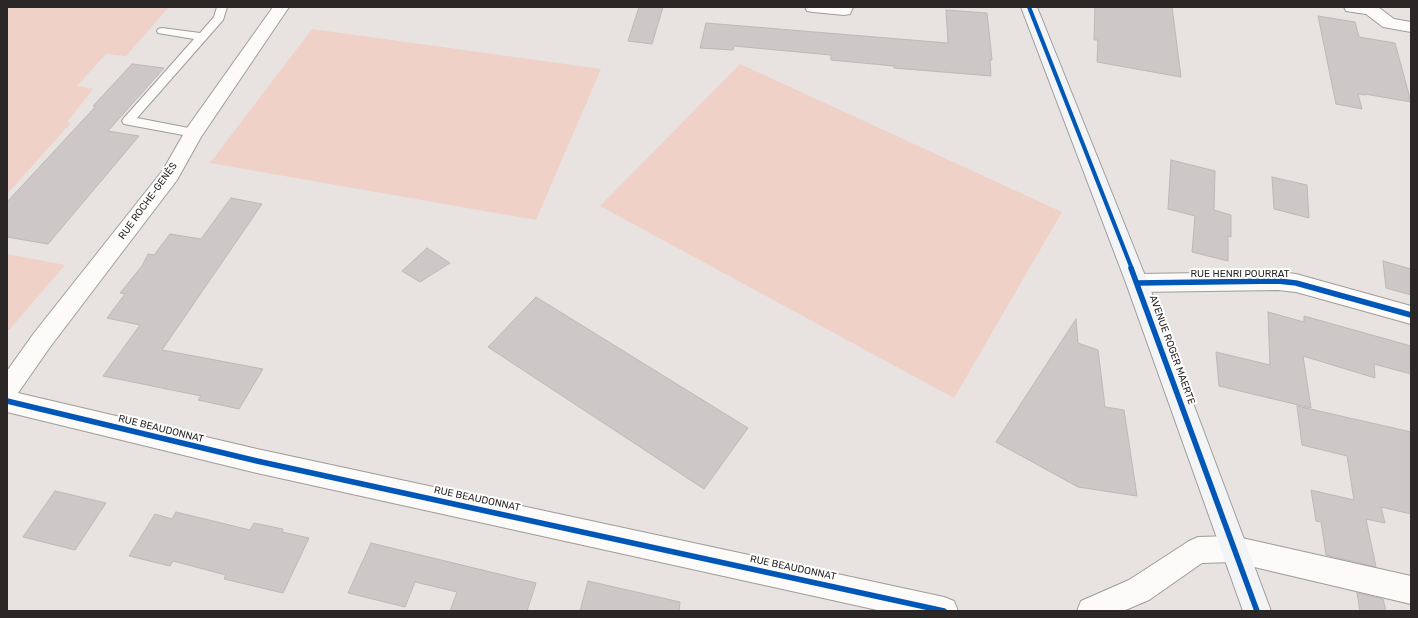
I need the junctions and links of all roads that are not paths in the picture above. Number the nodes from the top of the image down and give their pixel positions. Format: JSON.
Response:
{"nodes":[{"id":1,"x":222,"y":7,"type":"edge"},
{"id":2,"x":281,"y":7,"type":"edge"},
{"id":3,"x":813,"y":7,"type":"edge"},
{"id":4,"x":845,"y":7,"type":"edge"},
{"id":5,"x":1029,"y":7,"type":"edge"},
{"id":6,"x":1352,"y":7,"type":"edge"},
{"id":7,"x":1373,"y":9,"type":"edge"},
{"id":8,"x":1411,"y":27,"type":"edge"},
{"id":9,"x":162,"y":31,"type":"dead end"},
{"id":10,"x":202,"y":37,"type":"junction"},
{"id":11,"x":194,"y":132,"type":"junction"},
{"id":12,"x":1137,"y":283,"type":"junction"},
{"id":13,"x":1411,"y":314,"type":"edge"},
{"id":14,"x":7,"y":390,"type":"edge"},
{"id":15,"x":7,"y":401,"type":"edge"},
{"id":16,"x":1233,"y":549,"type":"junction"},
{"id":17,"x":1411,"y":590,"type":"edge"},
{"id":18,"x":1118,"y":605,"type":"edge"},
{"id":19,"x":944,"y":611,"type":"edge"},
{"id":20,"x":1091,"y":611,"type":"edge"},
{"id":21,"x":1257,"y":611,"type":"edge"}],
"edges":[{"from":1,"to":10,"type":"lane"},
{"from":2,"to":11,"type":"street","name":"RUE ROCHE-GENÈS"},
{"from":3,"to":4,"type":"street"},
{"from":5,"to":12,"type":"main road","name":"AVENUE ROGER MAERTE"},
{"from":6,"to":7,"type":"street"},
{"from":7,"to":8,"type":"street"},
{"from":9,"to":10,"type":"lane"},
{"from":10,"to":11,"type":"lane"},
{"from":11,"to":14,"type":"street","name":"RUE ROCHE-GENÈS"},
{"from":12,"to":13,"type":"street","name":"RUE HENRI POURRAT"},
{"from":12,"to":16,"type":"main road","name":"AVENUE ROGER MAERTE"},
{"from":15,"to":19,"type":"street","name":"RUE BEAUDONNAT"},
{"from":16,"to":17,"type":"street"},
{"from":16,"to":18,"type":"street"},
{"from":16,"to":21,"type":"main road","name":"AVENUE ROGER MAERTE"},
{"from":18,"to":20,"type":"street"}]}
